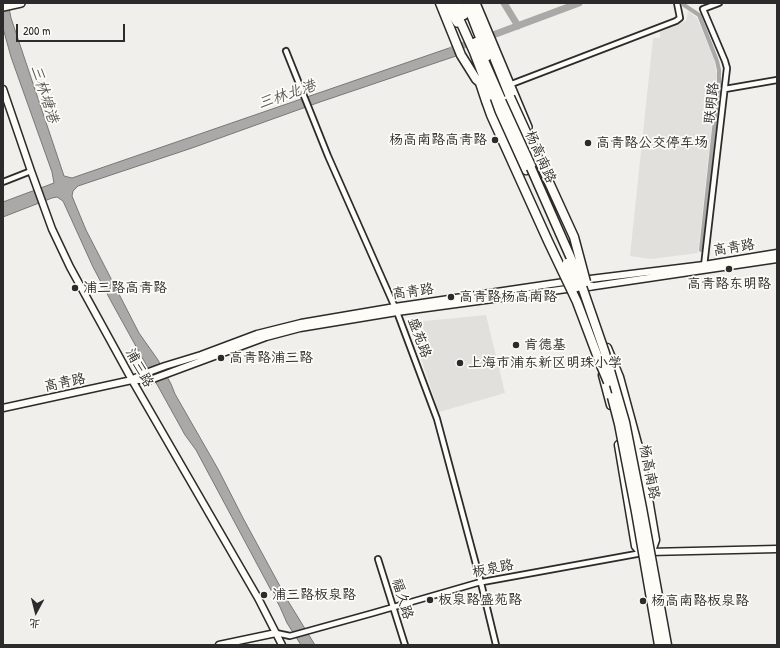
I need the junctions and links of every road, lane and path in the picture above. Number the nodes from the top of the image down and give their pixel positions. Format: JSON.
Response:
{"nodes":[{"id":1,"x":462,"y":3,"type":"edge"},
{"id":2,"x":466,"y":3,"type":"edge"},
{"id":3,"x":472,"y":3,"type":"edge"},
{"id":4,"x":476,"y":3,"type":"edge"},
{"id":5,"x":677,"y":3,"type":"edge"},
{"id":6,"x":719,"y":3,"type":"edge"},
{"id":7,"x":19,"y":4,"type":"edge"},
{"id":8,"x":449,"y":4,"type":"edge"},
{"id":9,"x":3,"y":7,"type":"edge"},
{"id":10,"x":468,"y":25,"type":"junction"},
{"id":11,"x":470,"y":35,"type":"junction"},
{"id":12,"x":481,"y":49,"type":"junction"},
{"id":13,"x":286,"y":51,"type":"dead end"},
{"id":14,"x":498,"y":56,"type":"junction"},
{"id":15,"x":496,"y":75,"type":"junction"},
{"id":16,"x":777,"y":80,"type":"edge"},
{"id":17,"x":480,"y":83,"type":"junction"},
{"id":18,"x":509,"y":85,"type":"junction"},
{"id":19,"x":3,"y":89,"type":"edge"},
{"id":20,"x":725,"y":89,"type":"junction"},
{"id":21,"x":490,"y":101,"type":"junction"},
{"id":22,"x":495,"y":114,"type":"junction"},
{"id":23,"x":529,"y":169,"type":"junction"},
{"id":24,"x":31,"y":171,"type":"junction"},
{"id":25,"x":3,"y":182,"type":"edge"},
{"id":26,"x":777,"y":253,"type":"edge"},
{"id":27,"x":777,"y":259,"type":"edge"},
{"id":28,"x":704,"y":267,"type":"junction"},
{"id":29,"x":567,"y":281,"type":"junction"},
{"id":30,"x":585,"y":286,"type":"junction"},
{"id":31,"x":588,"y":296,"type":"junction"},
{"id":32,"x":396,"y":309,"type":"junction"},
{"id":33,"x":598,"y":328,"type":"junction"},
{"id":34,"x":607,"y":348,"type":"junction"},
{"id":35,"x":600,"y":363,"type":"junction"},
{"id":36,"x":609,"y":365,"type":"junction"},
{"id":37,"x":132,"y":380,"type":"junction"},
{"id":38,"x":608,"y":382,"type":"junction"},
{"id":39,"x":3,"y":408,"type":"edge"},
{"id":40,"x":777,"y":549,"type":"edge"},
{"id":41,"x":646,"y":552,"type":"junction"},
{"id":42,"x":378,"y":559,"type":"dead end"},
{"id":43,"x":481,"y":582,"type":"junction"},
{"id":44,"x":393,"y":607,"type":"junction"},
{"id":45,"x":276,"y":633,"type":"junction"},
{"id":46,"x":219,"y":645,"type":"edge"},
{"id":47,"x":282,"y":645,"type":"edge"},
{"id":48,"x":405,"y":645,"type":"edge"},
{"id":49,"x":496,"y":645,"type":"edge"},
{"id":50,"x":658,"y":645,"type":"edge"},
{"id":51,"x":667,"y":645,"type":"edge"}],
"edges":[{"from":1,"to":10,"type":"main road","name":"杨高南路"},
{"from":2,"to":11,"type":"main road","name":"杨高南路"},
{"from":3,"to":12,"type":"highway"},
{"from":4,"to":12,"type":"main road"},
{"from":5,"to":18,"type":"street"},
{"from":6,"to":20,"type":"street","name":"联明路"},
{"from":7,"to":9,"type":"main road"},
{"from":8,"to":10,"type":"highway","name":"杨高南路"},
{"from":8,"to":11,"type":"highway","name":"杨高南路"},
{"from":8,"to":11,"type":"main road","name":"杨高南路"},
{"from":8,"to":17,"type":"highway"},
{"from":10,"to":11,"type":"highway","name":"杨高南路"},
{"from":11,"to":12,"type":"highway","name":"杨高南路"},
{"from":12,"to":14,"type":"main road"},
{"from":12,"to":15,"type":"highway","name":"杨高南路"},
{"from":12,"to":15,"type":"highway"},
{"from":12,"to":17,"type":"main road","name":"杨高南路"},
{"from":12,"to":21,"type":"highway","name":"杨高南路"},
{"from":13,"to":32,"type":"street","name":"盛苑路"},
{"from":14,"to":15,"type":"main road","name":"杨高南路"},
{"from":14,"to":18,"type":"main road","name":"杨高南路"},
{"from":15,"to":23,"type":"highway","name":"杨高南路"},
{"from":15,"to":30,"type":"main road","name":"杨高南路"},
{"from":15,"to":34,"type":"highway","name":"杨高南路","bridge":true},
{"from":16,"to":20,"type":"street"},
{"from":17,"to":21,"type":"highway","name":"杨高南路"},
{"from":17,"to":22,"type":"main road","name":"杨高南路"},
{"from":18,"to":30,"type":"main road","name":"杨高南路"},
{"from":19,"to":24,"type":"main road","name":"浦三路"},
{"from":20,"to":28,"type":"street","name":"联明路"},
{"from":21,"to":22,"type":"main road","name":"杨高南路"},
{"from":21,"to":23,"type":"highway","name":"杨高南路"},
{"from":21,"to":35,"type":"highway","name":"杨高南路","bridge":true},
{"from":22,"to":29,"type":"main road","name":"杨高南路"},
{"from":22,"to":29,"type":"main road","name":"杨高南路"},
{"from":23,"to":36,"type":"highway","name":"杨高南路","bridge":true},
{"from":23,"to":38,"type":"highway","name":"杨高南路","bridge":true},
{"from":24,"to":25,"type":"street"},
{"from":24,"to":37,"type":"main road","name":"浦三路"},
{"from":26,"to":28,"type":"main road","name":"高青路"},
{"from":27,"to":28,"type":"main road","name":"高青路"},
{"from":28,"to":30,"type":"main road","name":"高青路"},
{"from":28,"to":30,"type":"main road","name":"高青路"},
{"from":29,"to":30,"type":"main road"},
{"from":29,"to":32,"type":"main road","name":"高青路"},
{"from":30,"to":31,"type":"main road","name":"杨高南路"},
{"from":30,"to":31,"type":"main road"},
{"from":30,"to":32,"type":"main road","name":"高青路"},
{"from":30,"to":33,"type":"main road","name":"杨高南路"},
{"from":30,"to":41,"type":"main road","name":"杨高南路"},
{"from":31,"to":33,"type":"main road","name":"杨高南路"},
{"from":32,"to":37,"type":"main road","name":"高青路"},
{"from":32,"to":37,"type":"main road","name":"高青路"},
{"from":32,"to":43,"type":"street","name":"盛苑路"},
{"from":33,"to":41,"type":"main road","name":"杨高南路"},
{"from":34,"to":36,"type":"highway","name":"杨高南路","bridge":true},
{"from":34,"to":41,"type":"highway"},
{"from":35,"to":38,"type":"highway","name":"杨高南路","bridge":true},
{"from":35,"to":41,"type":"highway","bridge":true},
{"from":36,"to":51,"type":"highway","name":"杨高南路","bridge":true},
{"from":37,"to":39,"type":"main road","name":"高青路"},
{"from":37,"to":45,"type":"main road","name":"浦三路"},
{"from":38,"to":50,"type":"highway","name":"杨高南路","bridge":true},
{"from":40,"to":41,"type":"main road","name":"板泉路"},
{"from":41,"to":43,"type":"street","name":"板泉路"},
{"from":41,"to":50,"type":"main road","name":"杨高南路"},
{"from":41,"to":51,"type":"main road","name":"杨高南路"},
{"from":42,"to":44,"type":"street","name":"福久路"},
{"from":43,"to":44,"type":"street","name":"板泉路"},
{"from":43,"to":49,"type":"street","name":"盛苑路"},
{"from":44,"to":45,"type":"street","name":"板泉路"},
{"from":44,"to":48,"type":"street","name":"福久路"},
{"from":45,"to":46,"type":"main road","name":"板泉路"},
{"from":45,"to":47,"type":"main road","name":"浦三路"}]}
